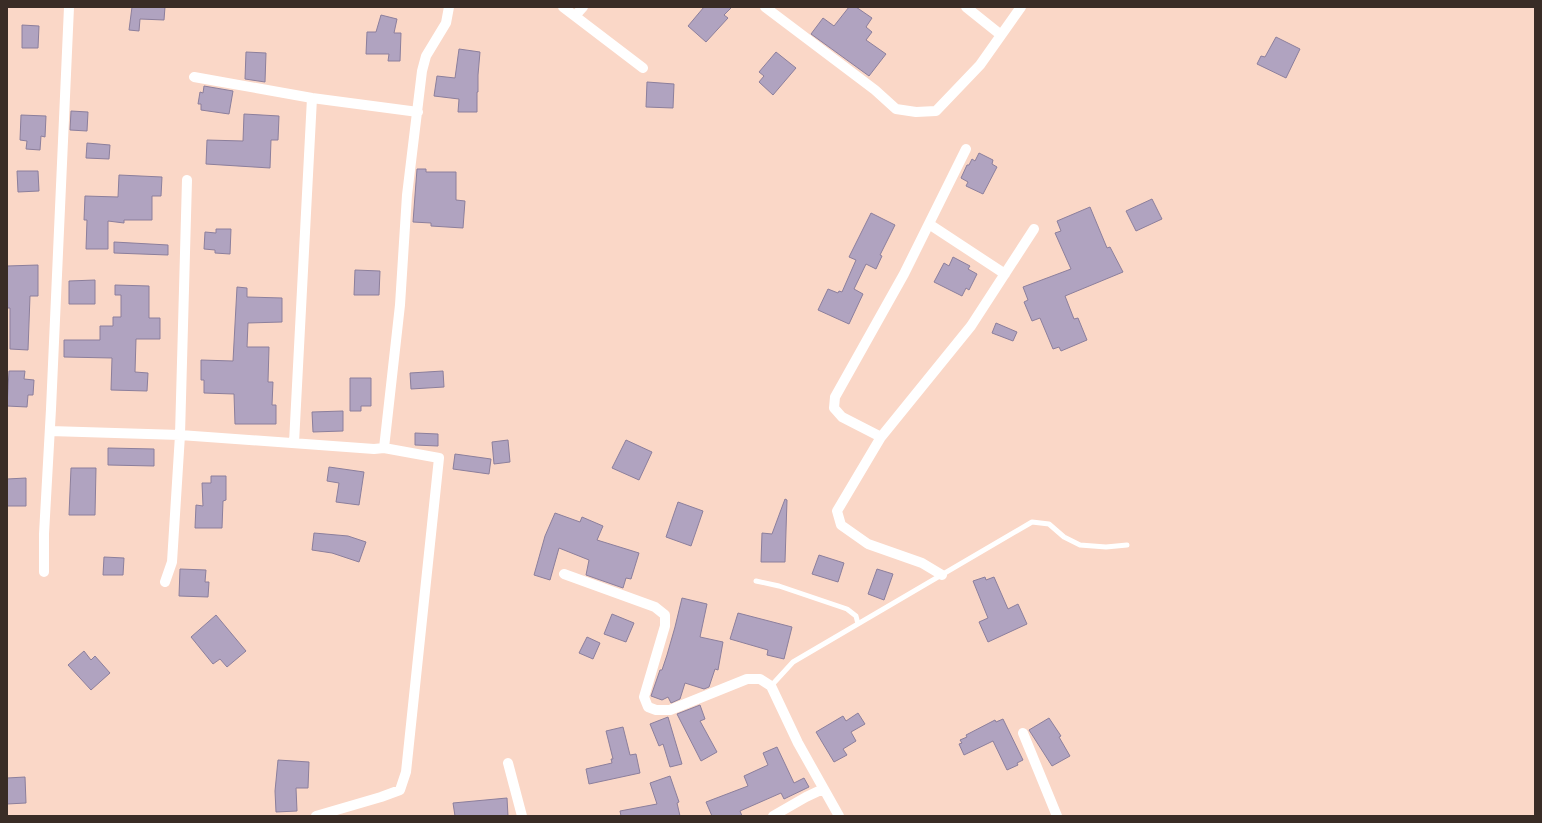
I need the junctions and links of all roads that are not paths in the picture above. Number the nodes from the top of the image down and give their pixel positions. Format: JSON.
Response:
{"nodes":[{"id":1,"x":69,"y":7,"type":"edge"},
{"id":2,"x":449,"y":7,"type":"edge"},
{"id":3,"x":563,"y":7,"type":"edge"},
{"id":4,"x":583,"y":7,"type":"edge"},
{"id":5,"x":765,"y":7,"type":"edge"},
{"id":6,"x":966,"y":7,"type":"edge"},
{"id":7,"x":1021,"y":7,"type":"edge"},
{"id":8,"x":575,"y":16,"type":"junction"},
{"id":9,"x":1001,"y":35,"type":"junction"},
{"id":10,"x":643,"y":68,"type":"dead end"},
{"id":11,"x":194,"y":77,"type":"dead end"},
{"id":12,"x":312,"y":98,"type":"junction"},
{"id":13,"x":418,"y":112,"type":"junction"},
{"id":14,"x":966,"y":149,"type":"dead end"},
{"id":15,"x":187,"y":180,"type":"dead end"},
{"id":16,"x":929,"y":224,"type":"junction"},
{"id":17,"x":1034,"y":229,"type":"dead end"},
{"id":18,"x":1005,"y":274,"type":"junction"},
{"id":19,"x":50,"y":431,"type":"junction"},
{"id":20,"x":180,"y":435,"type":"junction"},
{"id":21,"x":881,"y":437,"type":"junction"},
{"id":22,"x":294,"y":443,"type":"junction"},
{"id":23,"x":384,"y":448,"type":"junction"},
{"id":24,"x":1127,"y":545,"type":"dead end"},
{"id":25,"x":44,"y":572,"type":"dead end"},
{"id":26,"x":564,"y":574,"type":"dead end"},
{"id":27,"x":942,"y":575,"type":"junction"},
{"id":28,"x":756,"y":581,"type":"dead end"},
{"id":29,"x":165,"y":582,"type":"dead end"},
{"id":30,"x":858,"y":624,"type":"junction"},
{"id":31,"x":771,"y":686,"type":"junction"},
{"id":32,"x":1023,"y":733,"type":"dead end"},
{"id":33,"x":508,"y":763,"type":"dead end"},
{"id":34,"x":823,"y":788,"type":"junction"},
{"id":35,"x":316,"y":816,"type":"edge"},
{"id":36,"x":522,"y":816,"type":"edge"},
{"id":37,"x":773,"y":816,"type":"edge"},
{"id":38,"x":839,"y":816,"type":"edge"},
{"id":39,"x":1057,"y":816,"type":"edge"}],
"edges":[{"from":1,"to":19,"type":"street"},
{"from":2,"to":13,"type":"street"},
{"from":3,"to":8,"type":"street"},
{"from":4,"to":8,"type":"street"},
{"from":5,"to":9,"type":"street"},
{"from":6,"to":9,"type":"street"},
{"from":7,"to":9,"type":"street"},
{"from":8,"to":10,"type":"street"},
{"from":11,"to":12,"type":"street"},
{"from":12,"to":13,"type":"street"},
{"from":12,"to":22,"type":"street"},
{"from":13,"to":23,"type":"street"},
{"from":14,"to":16,"type":"street"},
{"from":15,"to":20,"type":"street"},
{"from":16,"to":18,"type":"street"},
{"from":16,"to":21,"type":"street"},
{"from":17,"to":18,"type":"street"},
{"from":18,"to":21,"type":"street"},
{"from":19,"to":20,"type":"street"},
{"from":19,"to":25,"type":"street"},
{"from":20,"to":22,"type":"street"},
{"from":20,"to":29,"type":"street"},
{"from":21,"to":27,"type":"street"},
{"from":22,"to":23,"type":"street"},
{"from":23,"to":35,"type":"street"},
{"from":24,"to":27,"type":"lane"},
{"from":26,"to":31,"type":"street"},
{"from":27,"to":30,"type":"lane"},
{"from":28,"to":30,"type":"lane"},
{"from":30,"to":31,"type":"lane"},
{"from":31,"to":34,"type":"street"},
{"from":32,"to":39,"type":"street"},
{"from":33,"to":36,"type":"street"},
{"from":34,"to":37,"type":"street"},
{"from":34,"to":38,"type":"street"}]}
